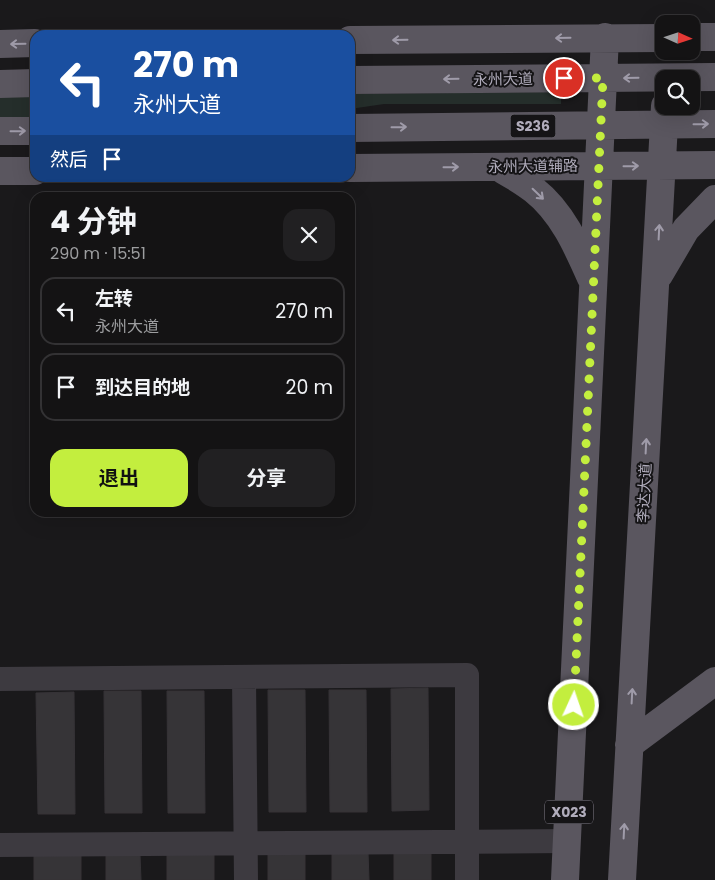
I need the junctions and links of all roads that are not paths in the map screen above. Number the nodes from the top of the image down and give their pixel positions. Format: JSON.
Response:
{"nodes":[{"id":1,"x":605,"y":37,"type":"junction"},
{"id":2,"x":700,"y":37,"type":"edge"},
{"id":3,"x":715,"y":37,"type":"edge"},
{"id":4,"x":655,"y":38,"type":"edge"},
{"id":5,"x":355,"y":40,"type":"edge"},
{"id":6,"x":30,"y":43,"type":"edge"},
{"id":7,"x":0,"y":44,"type":"edge"},
{"id":8,"x":667,"y":69,"type":"edge"},
{"id":9,"x":715,"y":76,"type":"edge"},
{"id":10,"x":603,"y":78,"type":"junction"},
{"id":11,"x":355,"y":80,"type":"edge"},
{"id":12,"x":30,"y":83,"type":"edge"},
{"id":13,"x":0,"y":84,"type":"edge"},
{"id":14,"x":665,"y":115,"type":"edge"},
{"id":15,"x":715,"y":124,"type":"edge"},
{"id":16,"x":601,"y":125,"type":"junction"},
{"id":17,"x":355,"y":128,"type":"edge"},
{"id":18,"x":30,"y":130,"type":"edge"},
{"id":19,"x":0,"y":131,"type":"edge"},
{"id":20,"x":662,"y":165,"type":"junction"},
{"id":21,"x":715,"y":165,"type":"edge"},
{"id":22,"x":600,"y":166,"type":"junction"},
{"id":23,"x":498,"y":167,"type":"junction"},
{"id":24,"x":355,"y":168,"type":"edge"},
{"id":25,"x":0,"y":171,"type":"edge"},
{"id":26,"x":30,"y":171,"type":"edge"},
{"id":27,"x":715,"y":199,"type":"edge"},
{"id":28,"x":656,"y":281,"type":"junction"},
{"id":29,"x":594,"y":284,"type":"junction"},
{"id":30,"x":244,"y":678,"type":"junction"},
{"id":31,"x":0,"y":679,"type":"edge"},
{"id":32,"x":715,"y":681,"type":"edge"},
{"id":33,"x":629,"y":744,"type":"junction"},
{"id":34,"x":567,"y":841,"type":"junction"},
{"id":35,"x":467,"y":842,"type":"junction"},
{"id":36,"x":245,"y":844,"type":"junction"},
{"id":37,"x":0,"y":846,"type":"edge"},
{"id":38,"x":246,"y":880,"type":"edge"},
{"id":39,"x":467,"y":880,"type":"edge"},
{"id":40,"x":565,"y":880,"type":"edge"},
{"id":41,"x":622,"y":880,"type":"edge"}],
"edges":[{"from":1,"to":4,"type":"main road"},
{"from":1,"to":5,"type":"main road","one_way":true},
{"from":1,"to":10,"type":"main road"},
{"from":2,"to":3,"type":"main road"},
{"from":6,"to":7,"type":"main road","one_way":true},
{"from":8,"to":9,"type":"main road","name":"永州大道"},
{"from":8,"to":10,"type":"main road","name":"永州大道","one_way":true},
{"from":10,"to":11,"type":"main road","name":"永州大道","one_way":true},
{"from":10,"to":16,"type":"main road"},
{"from":12,"to":13,"type":"main road"},
{"from":14,"to":15,"type":"main road","number":"S236","one_way":true},
{"from":14,"to":16,"type":"main road","number":"S236"},
{"from":14,"to":20,"type":"main road","name":"李达大道"},
{"from":17,"to":16,"type":"main road","number":"S236","one_way":true},
{"from":16,"to":22,"type":"main road"},
{"from":19,"to":18,"type":"main road","one_way":true},
{"from":20,"to":21,"type":"main road","name":"永州大道辅路"},
{"from":22,"to":20,"type":"main road","name":"永州大道辅路","one_way":true},
{"from":28,"to":20,"type":"main road","name":"李达大道","one_way":true},
{"from":22,"to":23,"type":"main road","name":"永州大道辅路"},
{"from":22,"to":29,"type":"main road"},
{"from":24,"to":23,"type":"main road","name":"永州大道辅路","one_way":true},
{"from":23,"to":29,"type":"main road","one_way":true},
{"from":25,"to":26,"type":"main road"},
{"from":27,"to":28,"type":"main road"},
{"from":33,"to":28,"type":"main road","name":"李达大道","one_way":true},
{"from":29,"to":34,"type":"main road","number":"X023"},
{"from":30,"to":31,"type":"street"},
{"from":30,"to":35,"type":"street"},
{"from":30,"to":36,"type":"street"},
{"from":32,"to":33,"type":"main road"},
{"from":41,"to":33,"type":"main road","name":"李达大道","one_way":true},
{"from":34,"to":35,"type":"street"},
{"from":34,"to":40,"type":"main road","number":"X023"},
{"from":35,"to":36,"type":"street"},
{"from":35,"to":39,"type":"street"},
{"from":36,"to":37,"type":"street"},
{"from":36,"to":38,"type":"street"}]}
